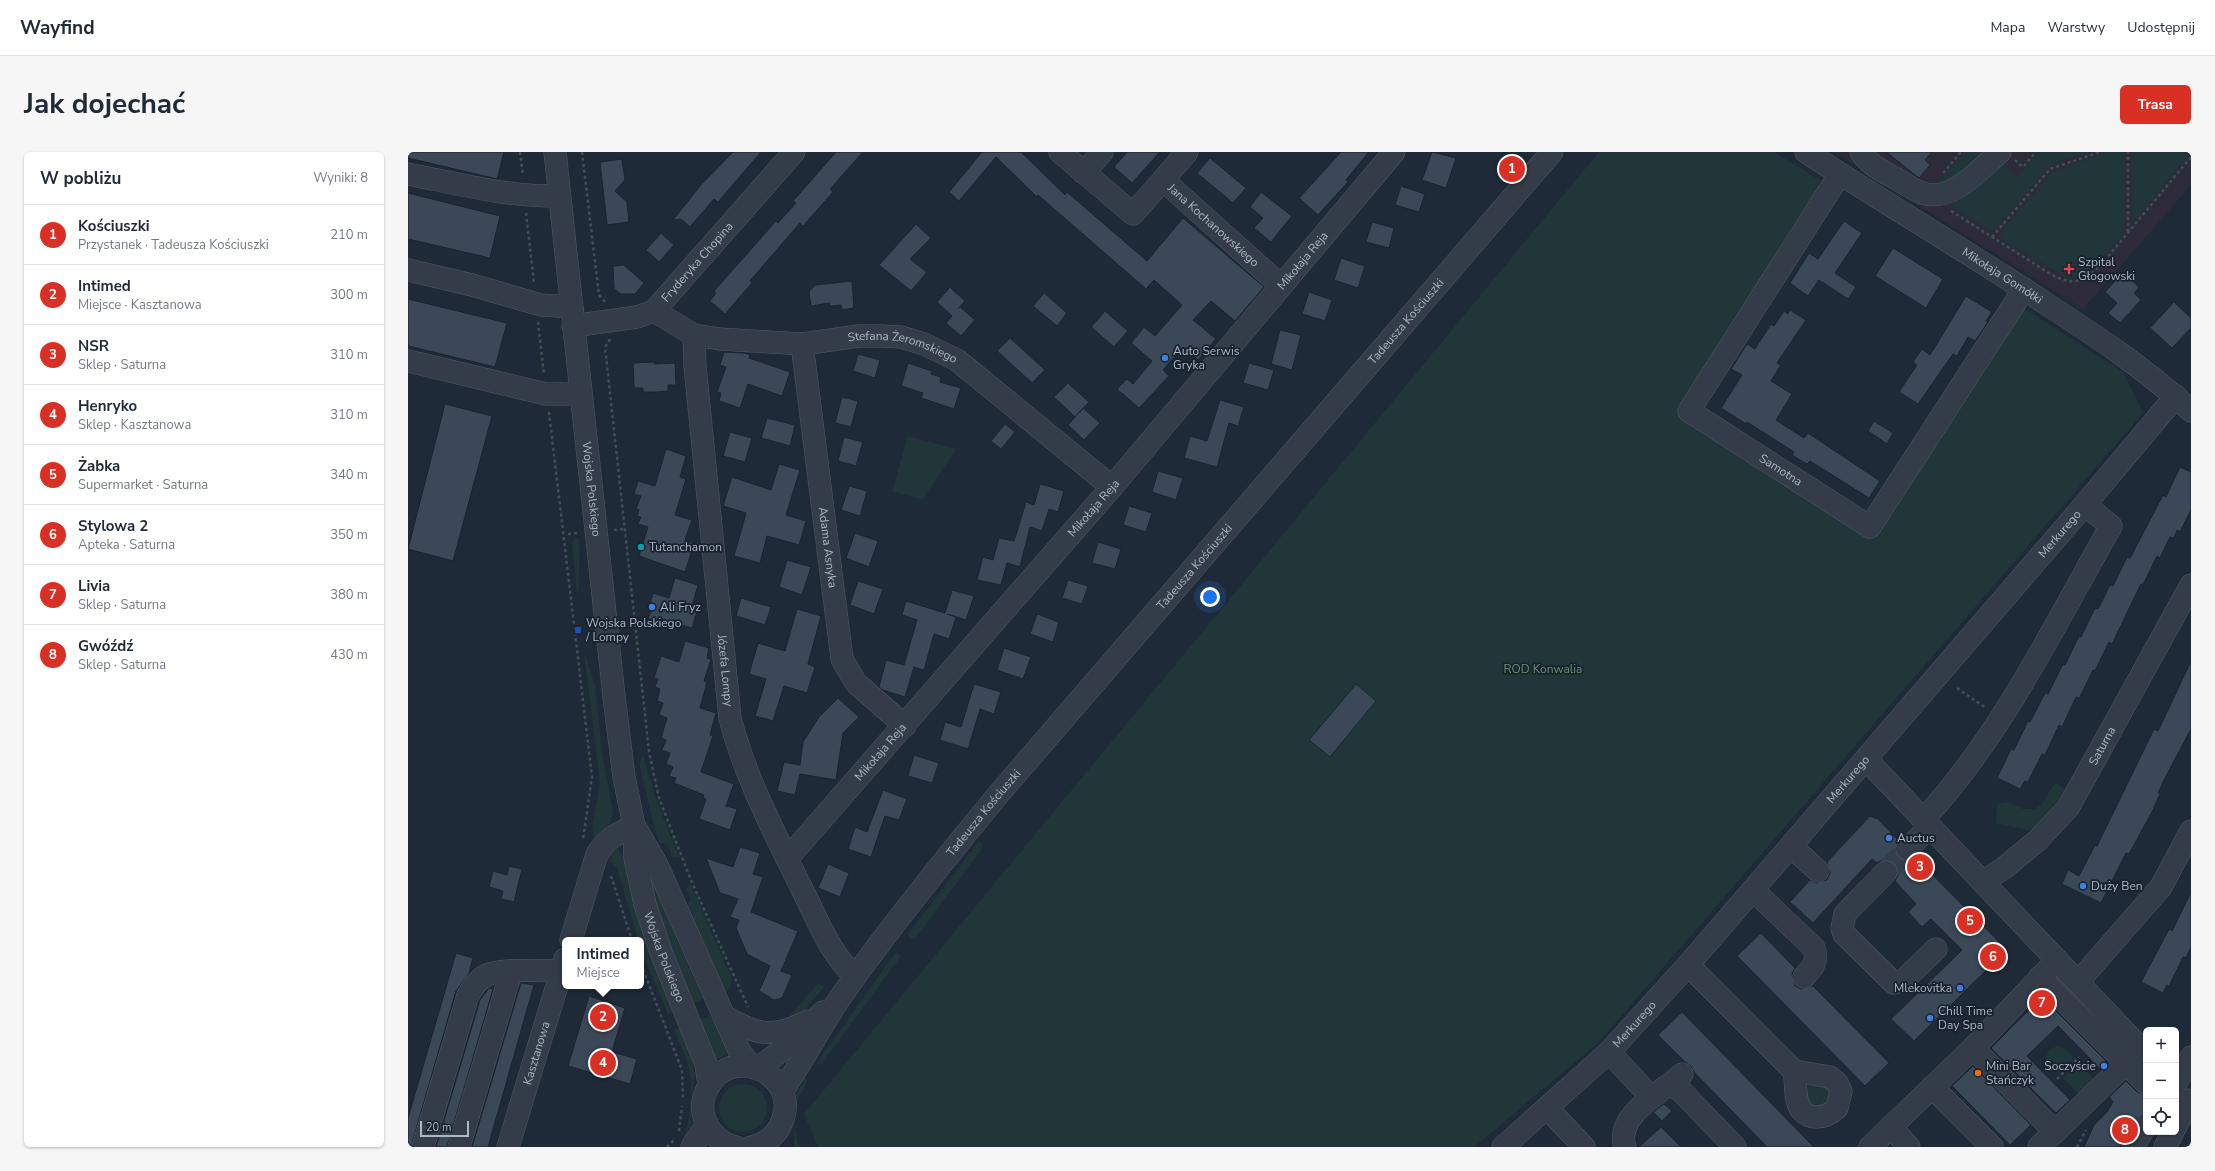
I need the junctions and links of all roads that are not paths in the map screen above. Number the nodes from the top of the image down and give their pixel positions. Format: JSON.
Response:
{"nodes":[{"id":1,"x":555,"y":152,"type":"edge"},
{"id":2,"x":794,"y":152,"type":"edge"},
{"id":3,"x":1060,"y":152,"type":"edge"},
{"id":4,"x":1102,"y":152,"type":"edge"},
{"id":5,"x":1186,"y":152,"type":"edge"},
{"id":6,"x":1394,"y":152,"type":"edge"},
{"id":7,"x":1552,"y":152,"type":"edge"},
{"id":8,"x":1806,"y":152,"type":"edge"},
{"id":9,"x":1861,"y":152,"type":"edge"},
{"id":10,"x":2005,"y":154,"type":"edge"},
{"id":11,"x":1084,"y":173,"type":"junction"},
{"id":12,"x":408,"y":174,"type":"edge"},
{"id":13,"x":1840,"y":174,"type":"junction"},
{"id":14,"x":1163,"y":180,"type":"junction"},
{"id":15,"x":559,"y":196,"type":"junction"},
{"id":16,"x":408,"y":270,"type":"edge"},
{"id":17,"x":1280,"y":286,"type":"junction"},
{"id":18,"x":2024,"y":289,"type":"junction"},
{"id":19,"x":654,"y":311,"type":"junction"},
{"id":20,"x":572,"y":316,"type":"junction"},
{"id":21,"x":694,"y":335,"type":"junction"},
{"id":22,"x":802,"y":344,"type":"junction"},
{"id":23,"x":408,"y":361,"type":"edge"},
{"id":24,"x":580,"y":394,"type":"junction"},
{"id":25,"x":2183,"y":404,"type":"edge"},
{"id":26,"x":1112,"y":487,"type":"junction"},
{"id":27,"x":2085,"y":505,"type":"junction"},
{"id":28,"x":2191,"y":585,"type":"edge"},
{"id":29,"x":905,"y":726,"type":"junction"},
{"id":30,"x":1866,"y":759,"type":"junction"},
{"id":31,"x":1927,"y":823,"type":"junction"},
{"id":32,"x":634,"y":826,"type":"junction"},
{"id":33,"x":2191,"y":831,"type":"edge"},
{"id":34,"x":1790,"y":846,"type":"junction"},
{"id":35,"x":1908,"y":850,"type":"tunnel mouth"},
{"id":36,"x":787,"y":859,"type":"junction"},
{"id":37,"x":1818,"y":871,"type":"dead end"},
{"id":38,"x":1886,"y":872,"type":"tunnel mouth"},
{"id":39,"x":1983,"y":882,"type":"junction"},
{"id":40,"x":1753,"y":890,"type":"junction"},
{"id":41,"x":572,"y":937,"type":"edge"},
{"id":42,"x":1936,"y":949,"type":"dead end"},
{"id":43,"x":2057,"y":960,"type":"junction"},
{"id":44,"x":562,"y":965,"type":"edge"},
{"id":45,"x":1688,"y":965,"type":"junction"},
{"id":46,"x":562,"y":968,"type":"edge"},
{"id":47,"x":512,"y":972,"type":"junction"},
{"id":48,"x":1804,"y":977,"type":"dead end"},
{"id":49,"x":2040,"y":977,"type":"junction"},
{"id":50,"x":2078,"y":982,"type":"junction"},
{"id":51,"x":850,"y":983,"type":"junction"},
{"id":52,"x":823,"y":1012,"type":"junction"},
{"id":53,"x":724,"y":1016,"type":"junction"},
{"id":54,"x":1973,"y":1048,"type":"junction"},
{"id":55,"x":2143,"y":1051,"type":"edge"},
{"id":56,"x":1609,"y":1052,"type":"junction"},
{"id":57,"x":2191,"y":1057,"type":"edge"},
{"id":58,"x":2126,"y":1063,"type":"junction"},
{"id":59,"x":754,"y":1066,"type":"junction"},
{"id":60,"x":1794,"y":1071,"type":"dead end"},
{"id":61,"x":2143,"y":1080,"type":"edge"},
{"id":62,"x":709,"y":1085,"type":"junction"},
{"id":63,"x":1932,"y":1087,"type":"junction"},
{"id":64,"x":782,"y":1091,"type":"junction"},
{"id":65,"x":2183,"y":1092,"type":"edge"},
{"id":66,"x":1651,"y":1097,"type":"junction"},
{"id":67,"x":1547,"y":1108,"type":"junction"},
{"id":68,"x":2179,"y":1111,"type":"edge"},
{"id":69,"x":707,"y":1124,"type":"junction"},
{"id":70,"x":1891,"y":1127,"type":"junction"},
{"id":71,"x":2143,"y":1130,"type":"edge"},
{"id":72,"x":2055,"y":1132,"type":"junction"},
{"id":73,"x":2171,"y":1135,"type":"edge"},
{"id":74,"x":781,"y":1138,"type":"edge"},
{"id":75,"x":682,"y":1139,"type":"edge"},
{"id":76,"x":728,"y":1146,"type":"edge"},
{"id":77,"x":423,"y":1147,"type":"edge"},
{"id":78,"x":459,"y":1147,"type":"edge"},
{"id":79,"x":508,"y":1147,"type":"edge"},
{"id":80,"x":751,"y":1147,"type":"edge"},
{"id":81,"x":1503,"y":1147,"type":"edge"},
{"id":82,"x":1584,"y":1147,"type":"edge"},
{"id":83,"x":1625,"y":1147,"type":"edge"},
{"id":84,"x":1735,"y":1147,"type":"edge"},
{"id":85,"x":1870,"y":1147,"type":"edge"},
{"id":86,"x":1909,"y":1147,"type":"edge"},
{"id":87,"x":1992,"y":1147,"type":"edge"},
{"id":88,"x":2039,"y":1147,"type":"edge"},
{"id":89,"x":2133,"y":1147,"type":"edge"},
{"id":90,"x":2165,"y":1147,"type":"edge"}],
"edges":[{"from":1,"to":15,"type":"street","name":"Wojska Polskiego"},
{"from":2,"to":19,"type":"street","name":"Fryderyka Chopina"},
{"from":3,"to":11,"type":"street","name":"Jana Kochanowskiego"},
{"from":4,"to":11,"type":"street"},
{"from":5,"to":14,"type":"street"},
{"from":6,"to":17,"type":"street","name":"Mikołaja Reja"},
{"from":7,"to":51,"type":"street","name":"Tadeusza Kościuszki"},
{"from":8,"to":13,"type":"street","name":"Mikołaja Gomółki"},
{"from":9,"to":10,"type":"street"},
{"from":11,"to":14,"type":"street","name":"Jana Kochanowskiego"},
{"from":12,"to":15,"type":"street"},
{"from":13,"to":18,"type":"street","name":"Mikołaja Gomółki"},
{"from":13,"to":18,"type":"street","name":"Samotna"},
{"from":14,"to":17,"type":"street","name":"Jana Kochanowskiego"},
{"from":15,"to":20,"type":"street","name":"Wojska Polskiego"},
{"from":16,"to":20,"type":"street","name":"Fryderyka Chopina"},
{"from":17,"to":26,"type":"street","name":"Mikołaja Reja"},
{"from":18,"to":25,"type":"street","name":"Mikołaja Gomółki"},
{"from":19,"to":20,"type":"street","name":"Fryderyka Chopina"},
{"from":19,"to":21,"type":"street","name":"Stefana Żeromskiego"},
{"from":20,"to":24,"type":"street","name":"Wojska Polskiego"},
{"from":21,"to":22,"type":"street","name":"Stefana Żeromskiego"},
{"from":21,"to":36,"type":"street","name":"Józefa Lompy"},
{"from":22,"to":26,"type":"street","name":"Stefana Żeromskiego"},
{"from":22,"to":29,"type":"street","name":"Adama Asnyka"},
{"from":23,"to":24,"type":"street"},
{"from":24,"to":32,"type":"street","name":"Wojska Polskiego"},
{"from":25,"to":27,"type":"street","name":"Merkurego"},
{"from":26,"to":29,"type":"street","name":"Mikołaja Reja"},
{"from":27,"to":30,"type":"street","name":"Merkurego"},
{"from":27,"to":31,"type":"street"},
{"from":28,"to":39,"type":"street","name":"Saturna"},
{"from":29,"to":36,"type":"street","name":"Mikołaja Reja"},
{"from":30,"to":31,"type":"street"},
{"from":30,"to":34,"type":"street","name":"Merkurego"},
{"from":31,"to":35,"type":"street"},
{"from":31,"to":39,"type":"street"},
{"from":32,"to":41,"type":"street"},
{"from":32,"to":53,"type":"street","name":"Wojska Polskiego"},
{"from":32,"to":62,"type":"street","name":"Wojska Polskiego"},
{"from":33,"to":50,"type":"street"},
{"from":34,"to":37,"type":"street"},
{"from":34,"to":40,"type":"street","name":"Merkurego"},
{"from":36,"to":51,"type":"street","name":"Józefa Lompy"},
{"from":38,"to":42,"type":"street"},
{"from":39,"to":43,"type":"street"},
{"from":40,"to":45,"type":"street","name":"Merkurego"},
{"from":40,"to":48,"type":"street"},
{"from":43,"to":49,"type":"street"},
{"from":43,"to":50,"type":"street"},
{"from":44,"to":47,"type":"street"},
{"from":45,"to":56,"type":"street","name":"Merkurego"},
{"from":45,"to":60,"type":"street"},
{"from":46,"to":79,"type":"street","name":"Kasztanowa"},
{"from":47,"to":77,"type":"street"},
{"from":47,"to":78,"type":"street"},
{"from":49,"to":54,"type":"street"},
{"from":49,"to":58,"type":"street"},
{"from":50,"to":55,"type":"street"},
{"from":51,"to":52,"type":"street","name":"Tadeusza Kościuszki"},
{"from":51,"to":64,"type":"street","name":"Tadeusza Kościuszki"},
{"from":52,"to":53,"type":"street"},
{"from":52,"to":59,"type":"street","name":"Tadeusza Kościuszki"},
{"from":53,"to":59,"type":"street","name":"Wojska Polskiego"},
{"from":54,"to":63,"type":"street"},
{"from":54,"to":72,"type":"street"},
{"from":56,"to":66,"type":"street"},
{"from":56,"to":67,"type":"street","name":"Merkurego"},
{"from":57,"to":65,"type":"street"},
{"from":58,"to":61,"type":"street"},
{"from":58,"to":72,"type":"street"},
{"from":59,"to":62,"type":"street"},
{"from":59,"to":64,"type":"street"},
{"from":62,"to":69,"type":"street"},
{"from":63,"to":70,"type":"street"},
{"from":63,"to":87,"type":"street"},
{"from":64,"to":74,"type":"street"},
{"from":65,"to":68,"type":"street"},
{"from":66,"to":83,"type":"street"},
{"from":66,"to":84,"type":"street"},
{"from":67,"to":81,"type":"street","name":"Merkurego"},
{"from":67,"to":82,"type":"street"},
{"from":69,"to":75,"type":"street"},
{"from":69,"to":76,"type":"street"},
{"from":70,"to":85,"type":"street"},
{"from":70,"to":86,"type":"street"},
{"from":71,"to":89,"type":"street"},
{"from":72,"to":88,"type":"street"},
{"from":73,"to":90,"type":"street"},
{"from":74,"to":80,"type":"street"}]}
